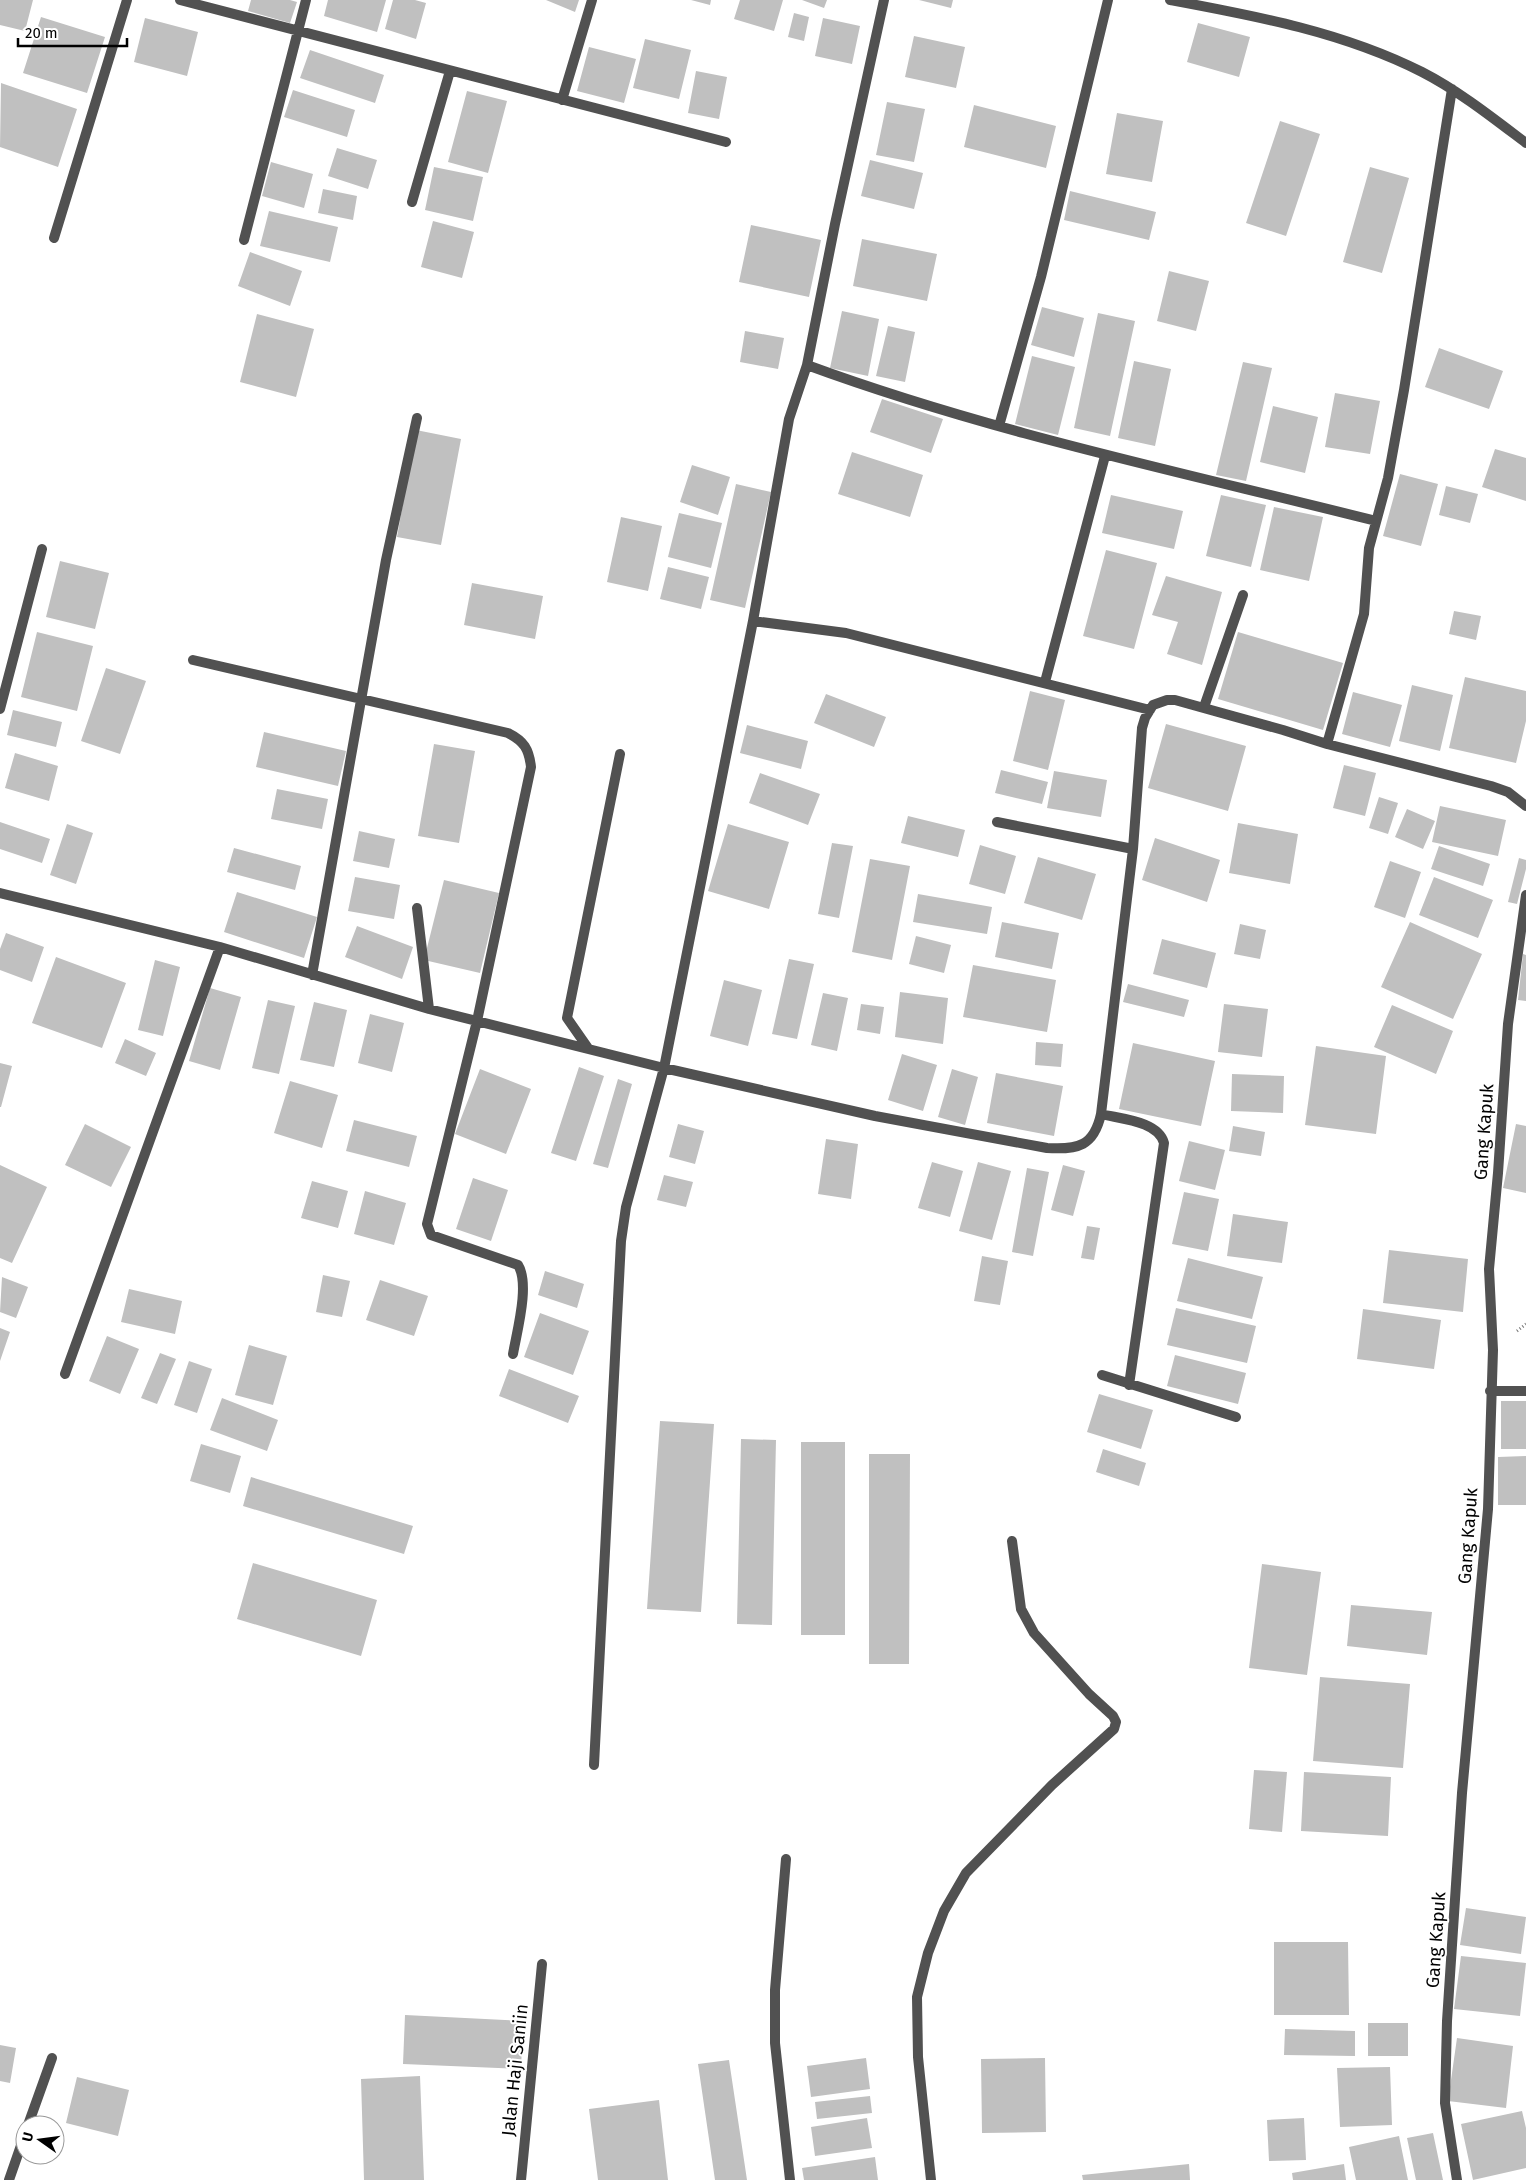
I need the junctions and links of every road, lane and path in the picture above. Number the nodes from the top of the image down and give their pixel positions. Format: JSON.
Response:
{"nodes":[{"id":1,"x":127,"y":0,"type":"edge"},
{"id":2,"x":180,"y":0,"type":"edge"},
{"id":3,"x":306,"y":0,"type":"edge"},
{"id":4,"x":592,"y":0,"type":"edge"},
{"id":5,"x":884,"y":0,"type":"edge"},
{"id":6,"x":1108,"y":0,"type":"edge"},
{"id":7,"x":1170,"y":0,"type":"edge"},
{"id":8,"x":298,"y":31,"type":"junction"},
{"id":9,"x":450,"y":70,"type":"junction"},
{"id":10,"x":1452,"y":89,"type":"junction"},
{"id":11,"x":562,"y":100,"type":"junction"},
{"id":12,"x":726,"y":142,"type":"dead end"},
{"id":13,"x":1526,"y":143,"type":"edge"},
{"id":14,"x":412,"y":202,"type":"dead end"},
{"id":15,"x":54,"y":238,"type":"dead end"},
{"id":16,"x":244,"y":240,"type":"dead end"},
{"id":17,"x":807,"y":365,"type":"junction"},
{"id":18,"x":417,"y":418,"type":"dead end"},
{"id":19,"x":999,"y":426,"type":"junction"},
{"id":20,"x":1105,"y":456,"type":"junction"},
{"id":21,"x":1376,"y":521,"type":"junction"},
{"id":22,"x":42,"y":549,"type":"dead end"},
{"id":23,"x":1243,"y":595,"type":"dead end"},
{"id":24,"x":753,"y":621,"type":"junction"},
{"id":25,"x":193,"y":660,"type":"dead end"},
{"id":26,"x":1045,"y":682,"type":"junction"},
{"id":27,"x":362,"y":699,"type":"junction"},
{"id":28,"x":1204,"y":707,"type":"junction"},
{"id":29,"x":0,"y":709,"type":"edge"},
{"id":30,"x":1150,"y":710,"type":"junction"},
{"id":31,"x":1327,"y":744,"type":"junction"},
{"id":32,"x":620,"y":754,"type":"dead end"},
{"id":33,"x":1526,"y":806,"type":"edge"},
{"id":34,"x":997,"y":822,"type":"dead end"},
{"id":35,"x":1133,"y":849,"type":"junction"},
{"id":36,"x":0,"y":893,"type":"edge"},
{"id":37,"x":1526,"y":895,"type":"edge"},
{"id":38,"x":417,"y":908,"type":"dead end"},
{"id":39,"x":220,"y":947,"type":"junction"},
{"id":40,"x":312,"y":975,"type":"junction"},
{"id":41,"x":430,"y":1009,"type":"junction"},
{"id":42,"x":476,"y":1021,"type":"junction"},
{"id":43,"x":588,"y":1048,"type":"junction"},
{"id":44,"x":664,"y":1068,"type":"junction"},
{"id":45,"x":1102,"y":1114,"type":"junction"},
{"id":46,"x":513,"y":1354,"type":"dead end"},
{"id":47,"x":65,"y":1374,"type":"dead end"},
{"id":48,"x":1102,"y":1376,"type":"dead end"},
{"id":49,"x":1129,"y":1385,"type":"junction"},
{"id":50,"x":1490,"y":1391,"type":"junction"},
{"id":51,"x":1526,"y":1392,"type":"edge"},
{"id":52,"x":1236,"y":1417,"type":"dead end"},
{"id":53,"x":1012,"y":1541,"type":"dead end"},
{"id":54,"x":594,"y":1765,"type":"dead end"},
{"id":55,"x":786,"y":1859,"type":"dead end"},
{"id":56,"x":542,"y":1964,"type":"dead end"},
{"id":57,"x":52,"y":2058,"type":"dead end"},
{"id":58,"x":32,"y":2115,"type":"edge"},
{"id":59,"x":15,"y":2161,"type":"edge"},
{"id":60,"x":1456,"y":2176,"type":"edge"},
{"id":61,"x":8,"y":2180,"type":"edge"},
{"id":62,"x":521,"y":2180,"type":"edge"},
{"id":63,"x":790,"y":2180,"type":"edge"},
{"id":64,"x":931,"y":2180,"type":"edge"}],
"edges":[{"from":1,"to":15,"type":"street"},
{"from":2,"to":8,"type":"street"},
{"from":3,"to":8,"type":"street"},
{"from":4,"to":11,"type":"street"},
{"from":5,"to":17,"type":"street"},
{"from":6,"to":19,"type":"street"},
{"from":7,"to":10,"type":"street"},
{"from":8,"to":9,"type":"street"},
{"from":8,"to":16,"type":"street"},
{"from":9,"to":11,"type":"street"},
{"from":9,"to":14,"type":"street"},
{"from":10,"to":13,"type":"street"},
{"from":10,"to":21,"type":"street"},
{"from":11,"to":12,"type":"street"},
{"from":17,"to":19,"type":"street"},
{"from":17,"to":24,"type":"street"},
{"from":18,"to":27,"type":"street"},
{"from":19,"to":20,"type":"street"},
{"from":20,"to":21,"type":"street"},
{"from":20,"to":26,"type":"street"},
{"from":21,"to":31,"type":"street"},
{"from":22,"to":29,"type":"street"},
{"from":23,"to":28,"type":"street"},
{"from":24,"to":26,"type":"street"},
{"from":24,"to":44,"type":"street"},
{"from":25,"to":27,"type":"street"},
{"from":26,"to":30,"type":"street"},
{"from":27,"to":40,"type":"street"},
{"from":27,"to":42,"type":"street"},
{"from":28,"to":30,"type":"street"},
{"from":28,"to":31,"type":"street"},
{"from":30,"to":35,"type":"street"},
{"from":31,"to":33,"type":"street"},
{"from":32,"to":43,"type":"street"},
{"from":34,"to":35,"type":"street"},
{"from":35,"to":45,"type":"street"},
{"from":36,"to":39,"type":"street"},
{"from":37,"to":50,"type":"street","name":"Gang Kapuk"},
{"from":38,"to":41,"type":"street"},
{"from":39,"to":40,"type":"street"},
{"from":39,"to":47,"type":"street"},
{"from":40,"to":41,"type":"street"},
{"from":41,"to":42,"type":"street"},
{"from":42,"to":43,"type":"street"},
{"from":42,"to":46,"type":"street"},
{"from":43,"to":44,"type":"street"},
{"from":44,"to":45,"type":"street"},
{"from":44,"to":54,"type":"street"},
{"from":45,"to":49,"type":"street"},
{"from":48,"to":49,"type":"street"},
{"from":49,"to":52,"type":"street"},
{"from":50,"to":51,"type":"street"},
{"from":50,"to":60,"type":"street","name":"Gang Kapuk"},
{"from":53,"to":64,"type":"street"},
{"from":55,"to":63,"type":"street"},
{"from":56,"to":62,"type":"street","name":"Jalan Haji Saniin"},
{"from":57,"to":58,"type":"street"},
{"from":59,"to":61,"type":"street"}]}
